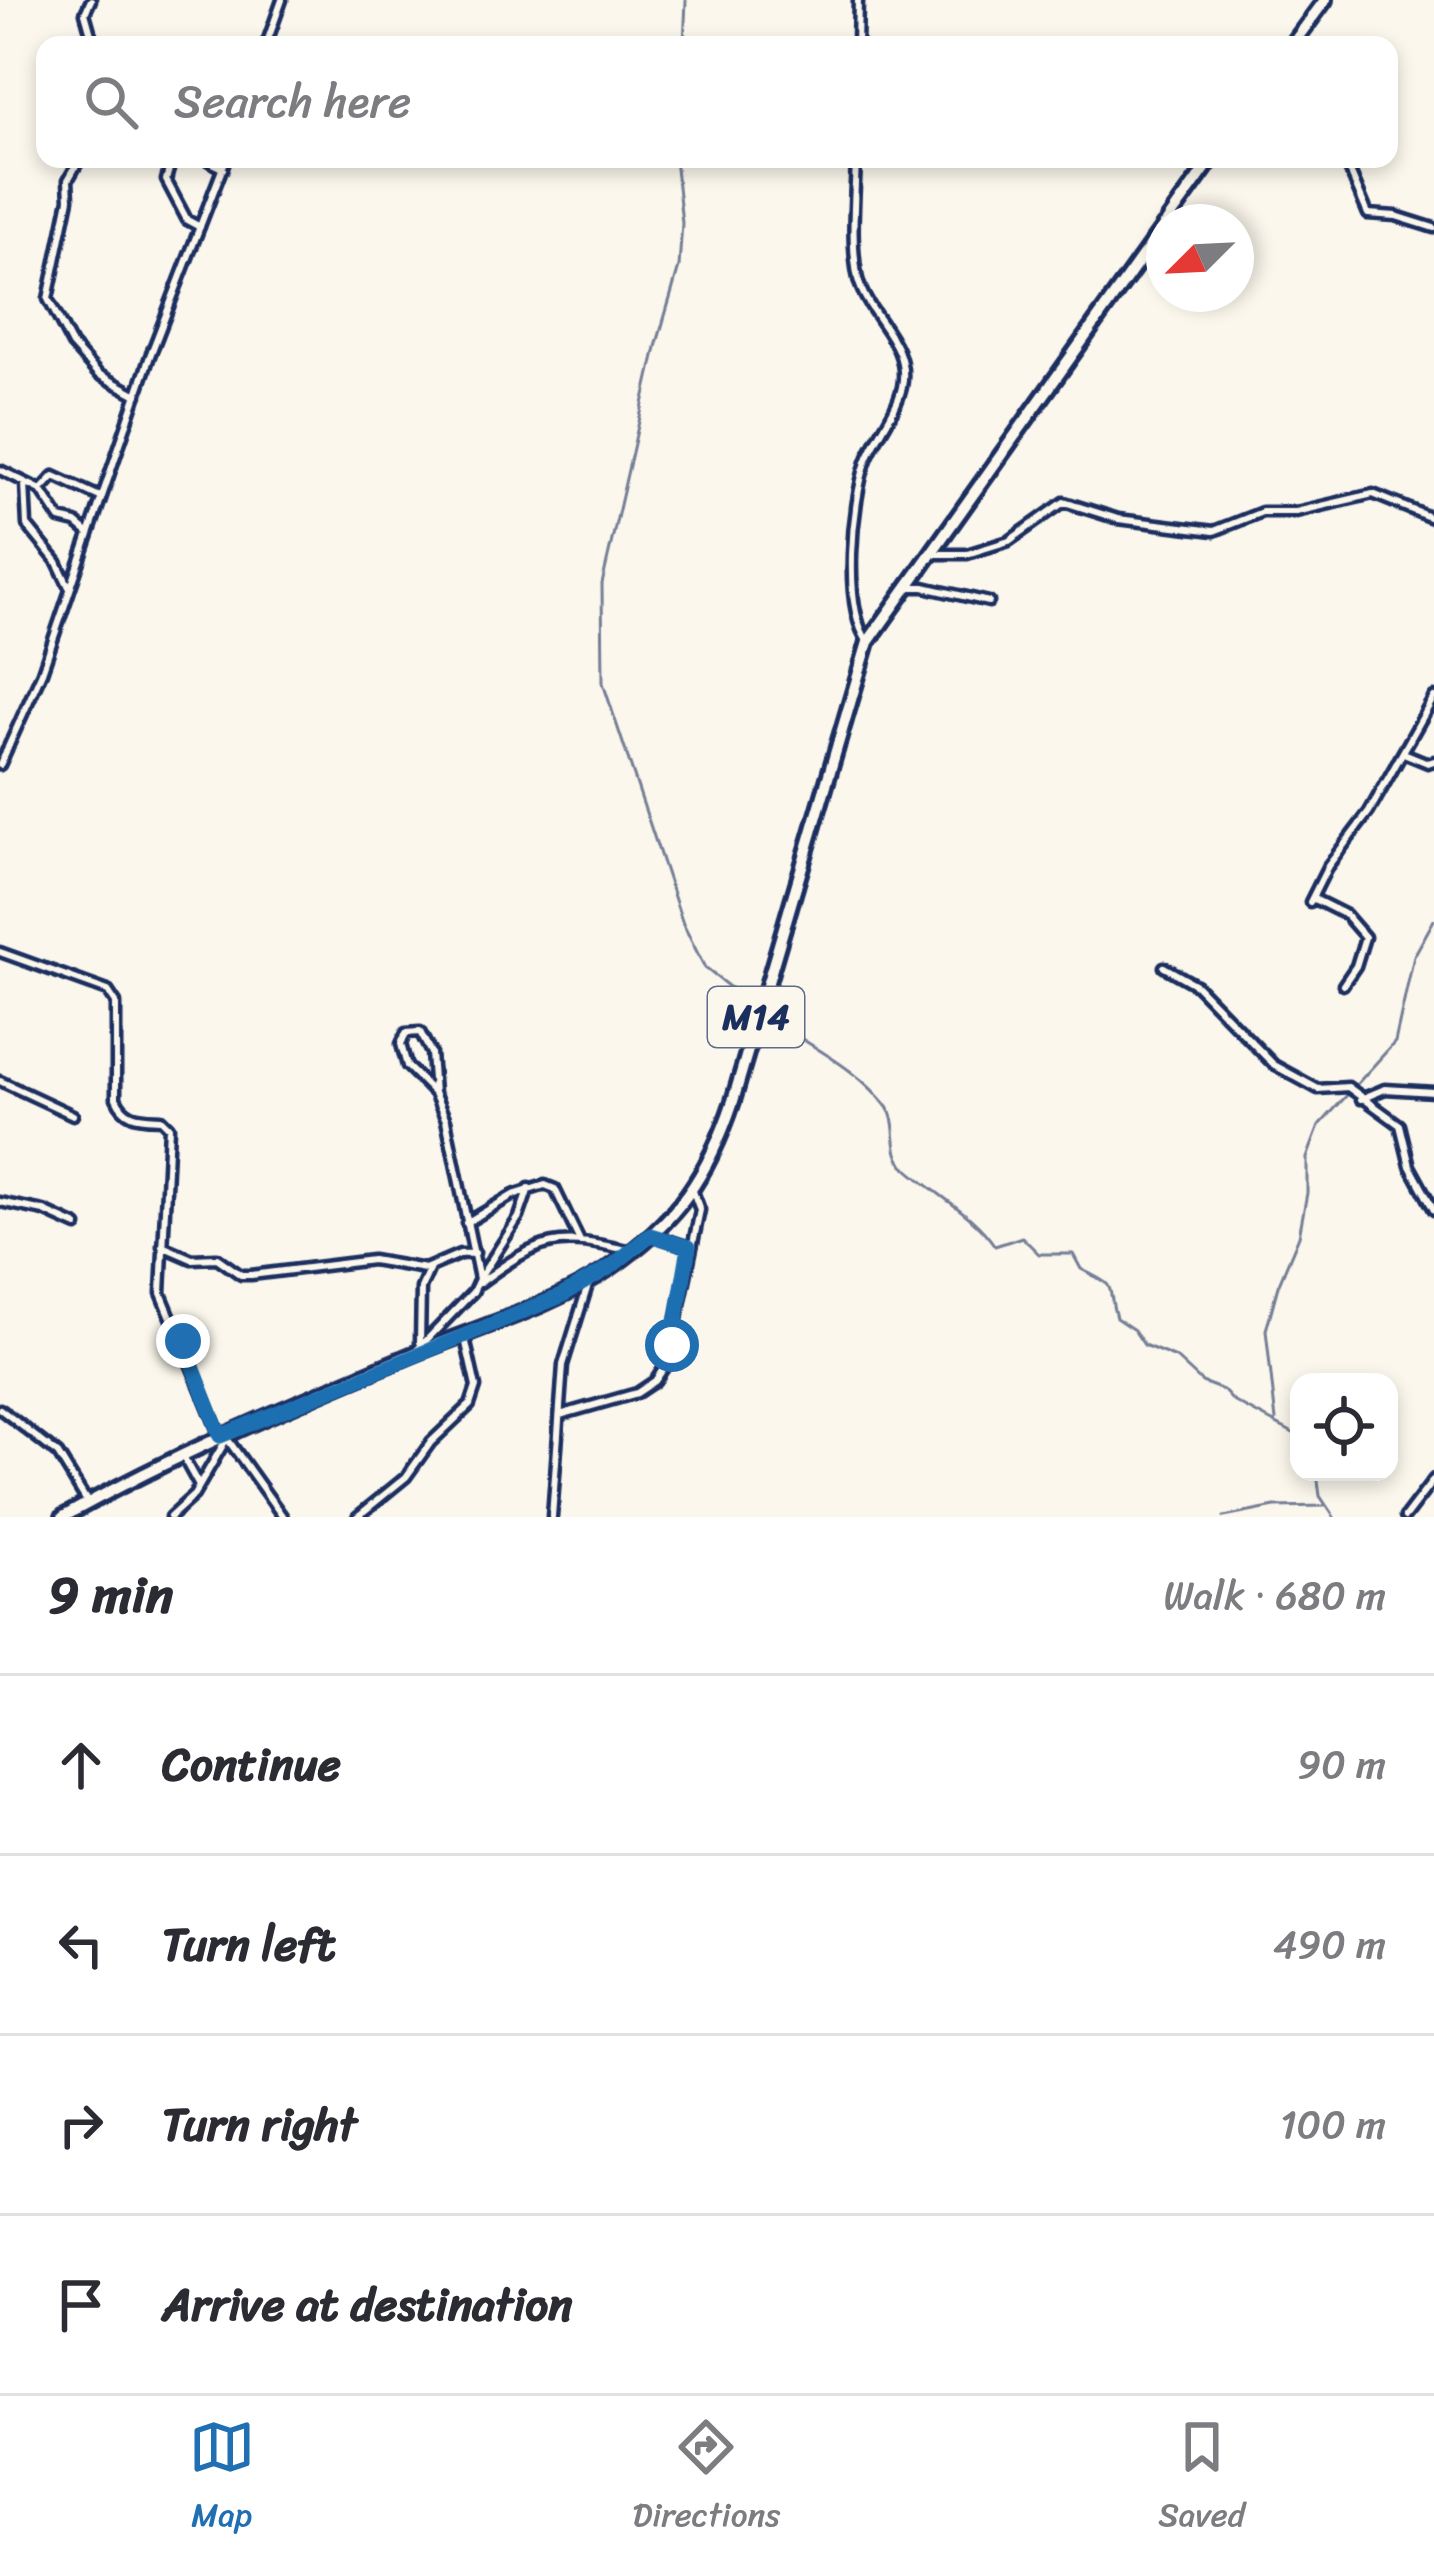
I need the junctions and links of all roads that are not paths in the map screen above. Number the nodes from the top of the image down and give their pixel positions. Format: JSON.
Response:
{"nodes":[{"id":1,"x":91,"y":0,"type":"edge"},
{"id":2,"x":857,"y":0,"type":"edge"},
{"id":3,"x":1325,"y":0,"type":"edge"},
{"id":4,"x":280,"y":2,"type":"edge"},
{"id":5,"x":92,"y":36,"type":"edge"},
{"id":6,"x":269,"y":36,"type":"edge"},
{"id":7,"x":857,"y":36,"type":"edge"},
{"id":8,"x":1299,"y":36,"type":"edge"},
{"id":9,"x":74,"y":168,"type":"edge"},
{"id":10,"x":169,"y":168,"type":"edge"},
{"id":11,"x":856,"y":168,"type":"edge"},
{"id":12,"x":1206,"y":168,"type":"edge"},
{"id":13,"x":1348,"y":168,"type":"edge"},
{"id":14,"x":223,"y":169,"type":"edge"},
{"id":15,"x":1180,"y":204,"type":"edge"},
{"id":16,"x":200,"y":227,"type":"junction"},
{"id":17,"x":1434,"y":228,"type":"edge"},
{"id":18,"x":1146,"y":252,"type":"edge"},
{"id":19,"x":137,"y":395,"type":"junction"},
{"id":20,"x":0,"y":470,"type":"edge"},
{"id":21,"x":25,"y":483,"type":"junction"},
{"id":22,"x":40,"y":490,"type":"junction"},
{"id":23,"x":100,"y":497,"type":"junction"},
{"id":24,"x":1434,"y":520,"type":"edge"},
{"id":25,"x":88,"y":532,"type":"junction"},
{"id":26,"x":932,"y":554,"type":"junction"},
{"id":27,"x":69,"y":587,"type":"junction"},
{"id":28,"x":908,"y":587,"type":"junction"},
{"id":29,"x":989,"y":602,"type":"dead end"},
{"id":30,"x":868,"y":642,"type":"junction"},
{"id":31,"x":1434,"y":697,"type":"edge"},
{"id":32,"x":1402,"y":755,"type":"junction"},
{"id":33,"x":1434,"y":761,"type":"edge"},
{"id":34,"x":0,"y":765,"type":"edge"},
{"id":35,"x":0,"y":952,"type":"edge"},
{"id":36,"x":1164,"y":968,"type":"dead end"},
{"id":37,"x":1342,"y":985,"type":"dead end"},
{"id":38,"x":0,"y":1081,"type":"edge"},
{"id":39,"x":1434,"y":1092,"type":"edge"},
{"id":40,"x":434,"y":1093,"type":"junction"},
{"id":41,"x":1361,"y":1099,"type":"junction"},
{"id":42,"x":73,"y":1115,"type":"dead end"},
{"id":43,"x":529,"y":1188,"type":"junction"},
{"id":44,"x":693,"y":1191,"type":"junction"},
{"id":45,"x":0,"y":1202,"type":"edge"},
{"id":46,"x":1434,"y":1210,"type":"edge"},
{"id":47,"x":466,"y":1223,"type":"junction"},
{"id":48,"x":77,"y":1226,"type":"dead end"},
{"id":49,"x":650,"y":1235,"type":"junction"},
{"id":50,"x":580,"y":1241,"type":"junction"},
{"id":51,"x":161,"y":1246,"type":"junction"},
{"id":52,"x":689,"y":1247,"type":"junction"},
{"id":53,"x":631,"y":1250,"type":"junction"},
{"id":54,"x":476,"y":1253,"type":"junction"},
{"id":55,"x":430,"y":1268,"type":"junction"},
{"id":56,"x":593,"y":1277,"type":"junction"},
{"id":57,"x":478,"y":1282,"type":"junction"},
{"id":58,"x":464,"y":1334,"type":"junction"},
{"id":59,"x":417,"y":1350,"type":"junction"},
{"id":60,"x":0,"y":1409,"type":"edge"},
{"id":61,"x":560,"y":1415,"type":"junction"},
{"id":62,"x":224,"y":1436,"type":"junction"},
{"id":63,"x":182,"y":1453,"type":"junction"},
{"id":64,"x":1434,"y":1479,"type":"edge"},
{"id":65,"x":199,"y":1486,"type":"junction"},
{"id":66,"x":88,"y":1503,"type":"junction"},
{"id":67,"x":63,"y":1517,"type":"edge"},
{"id":68,"x":170,"y":1517,"type":"edge"},
{"id":69,"x":283,"y":1517,"type":"edge"},
{"id":70,"x":357,"y":1517,"type":"edge"},
{"id":71,"x":552,"y":1517,"type":"edge"},
{"id":72,"x":1405,"y":1517,"type":"edge"}],
"edges":[{"from":1,"to":5,"type":"street"},
{"from":2,"to":7,"type":"street"},
{"from":3,"to":8,"type":"main road"},
{"from":4,"to":6,"type":"street"},
{"from":9,"to":19,"type":"street"},
{"from":10,"to":16,"type":"street"},
{"from":11,"to":30,"type":"street"},
{"from":12,"to":15,"type":"main road","number":"M14"},
{"from":13,"to":17,"type":"street"},
{"from":14,"to":16,"type":"street"},
{"from":16,"to":19,"type":"street"},
{"from":18,"to":26,"type":"main road","number":"M14"},
{"from":19,"to":23,"type":"street"},
{"from":20,"to":21,"type":"street"},
{"from":21,"to":22,"type":"street"},
{"from":21,"to":27,"type":"street"},
{"from":22,"to":23,"type":"street"},
{"from":22,"to":25,"type":"street"},
{"from":23,"to":25,"type":"street"},
{"from":24,"to":26,"type":"street"},
{"from":25,"to":27,"type":"street"},
{"from":26,"to":28,"type":"main road","number":"M14"},
{"from":27,"to":34,"type":"street"},
{"from":28,"to":29,"type":"street"},
{"from":28,"to":30,"type":"main road","number":"M14"},
{"from":30,"to":44,"type":"main road","number":"M14"},
{"from":31,"to":32,"type":"street"},
{"from":32,"to":33,"type":"street"},
{"from":32,"to":37,"type":"street"},
{"from":35,"to":51,"type":"street"},
{"from":36,"to":41,"type":"street"},
{"from":38,"to":42,"type":"street"},
{"from":39,"to":41,"type":"street"},
{"from":40,"to":40,"type":"street"},
{"from":40,"to":47,"type":"street"},
{"from":41,"to":46,"type":"street"},
{"from":43,"to":47,"type":"street"},
{"from":43,"to":50,"type":"street"},
{"from":43,"to":57,"type":"street"},
{"from":44,"to":49,"type":"main road","number":"M14"},
{"from":44,"to":52,"type":"street"},
{"from":45,"to":48,"type":"street"},
{"from":47,"to":54,"type":"street"},
{"from":49,"to":52,"type":"street"},
{"from":49,"to":53,"type":"main road","number":"M14"},
{"from":50,"to":53,"type":"street"},
{"from":50,"to":57,"type":"street"},
{"from":51,"to":55,"type":"street"},
{"from":51,"to":62,"type":"street"},
{"from":52,"to":61,"type":"street"},
{"from":53,"to":56,"type":"main road","number":"M14"},
{"from":54,"to":55,"type":"street"},
{"from":54,"to":57,"type":"street"},
{"from":55,"to":59,"type":"street"},
{"from":56,"to":58,"type":"main road","number":"M14"},
{"from":56,"to":61,"type":"street"},
{"from":57,"to":59,"type":"street"},
{"from":58,"to":59,"type":"main road","number":"M14"},
{"from":58,"to":70,"type":"street"},
{"from":59,"to":62,"type":"main road","number":"M14"},
{"from":60,"to":66,"type":"street"},
{"from":61,"to":71,"type":"street"},
{"from":62,"to":63,"type":"main road","number":"M14"},
{"from":62,"to":65,"type":"street"},
{"from":62,"to":69,"type":"street"},
{"from":63,"to":65,"type":"street"},
{"from":63,"to":66,"type":"main road","number":"M14"},
{"from":64,"to":72,"type":"street"},
{"from":65,"to":68,"type":"street"},
{"from":66,"to":67,"type":"main road","number":"M14"}]}
